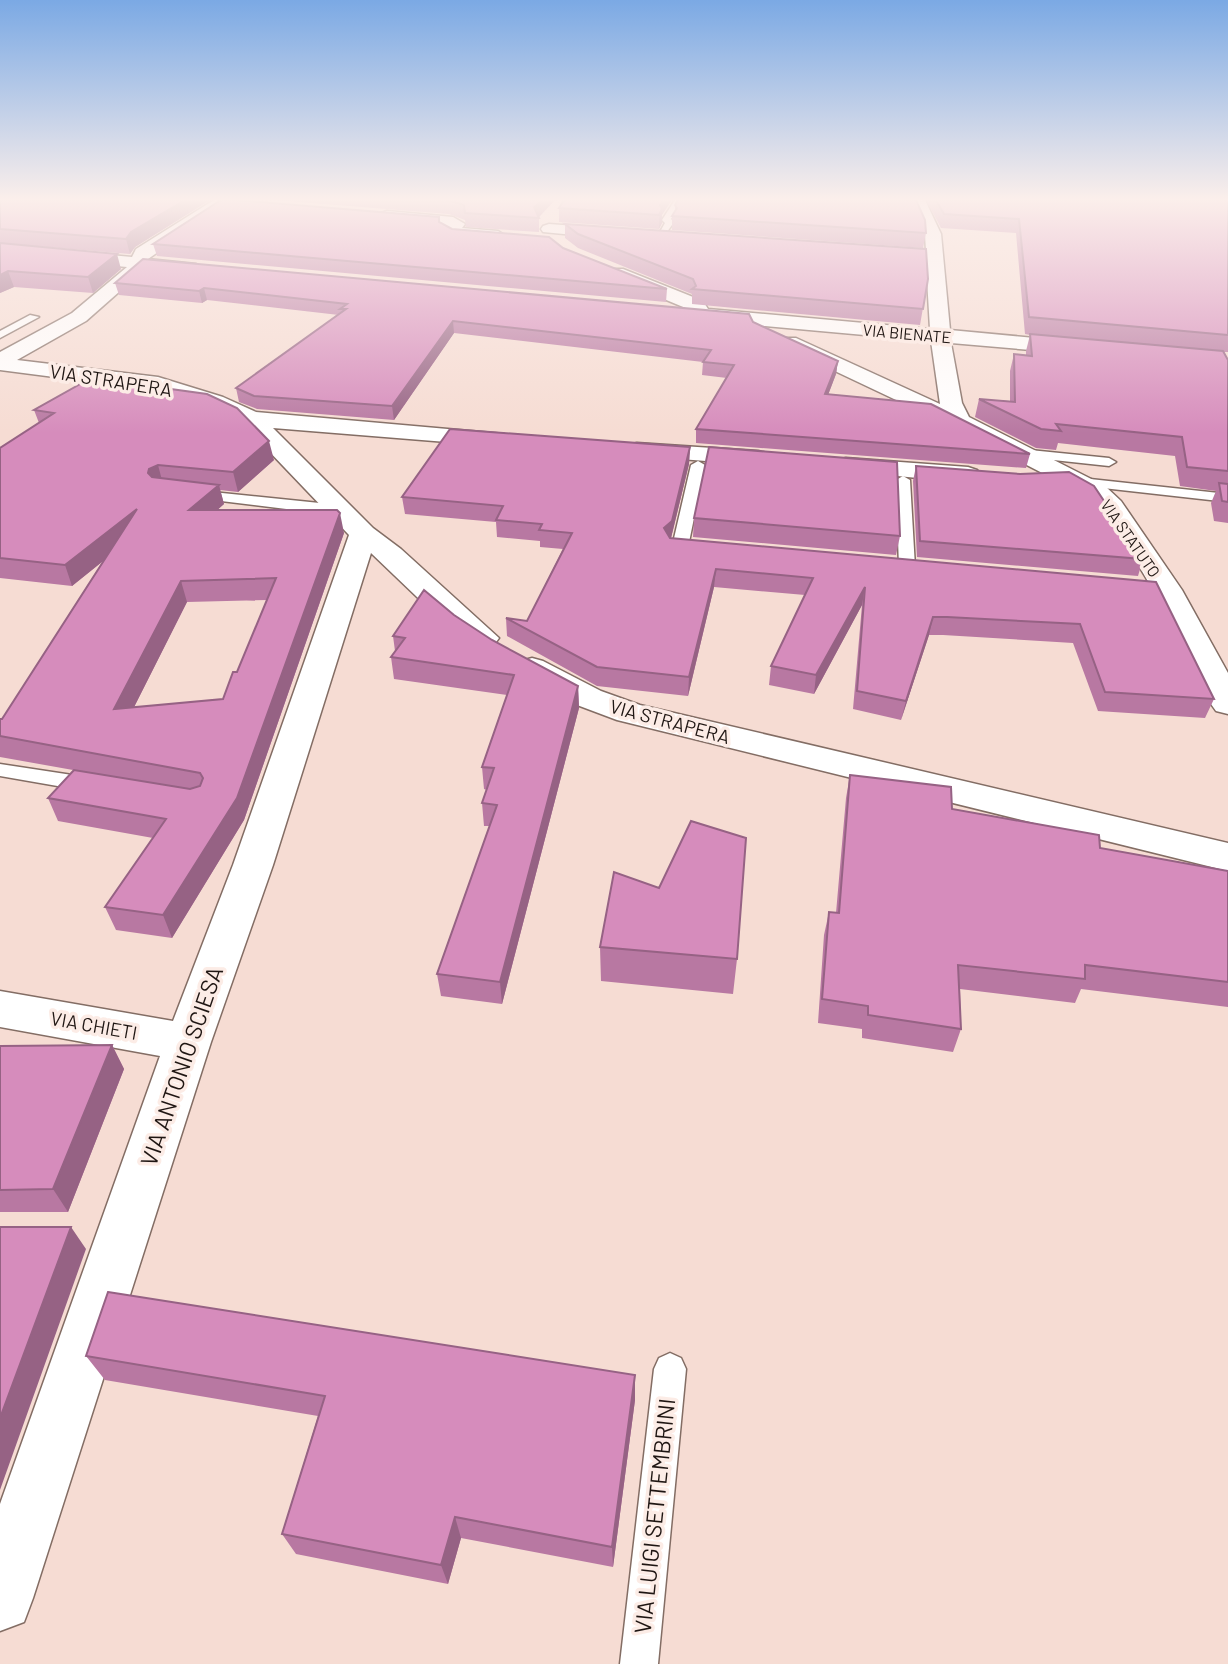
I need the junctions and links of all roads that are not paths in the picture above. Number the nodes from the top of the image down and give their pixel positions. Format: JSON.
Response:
{"nodes":[{"id":1,"x":126,"y":278,"type":"edge"},
{"id":2,"x":627,"y":278,"type":"edge"},
{"id":3,"x":937,"y":278,"type":"edge"},
{"id":4,"x":654,"y":310,"type":"edge"},
{"id":5,"x":695,"y":313,"type":"junction"},
{"id":6,"x":34,"y":317,"type":"dead end"},
{"id":7,"x":754,"y":319,"type":"junction"},
{"id":8,"x":0,"y":335,"type":"edge"},
{"id":9,"x":940,"y":336,"type":"junction"},
{"id":10,"x":1097,"y":349,"type":"edge"},
{"id":11,"x":0,"y":363,"type":"edge"},
{"id":12,"x":948,"y":412,"type":"junction"},
{"id":13,"x":251,"y":419,"type":"junction"},
{"id":14,"x":516,"y":441,"type":"edge"},
{"id":15,"x":612,"y":448,"type":"edge"},
{"id":16,"x":1020,"y":453,"type":"junction"},
{"id":17,"x":786,"y":460,"type":"edge"},
{"id":18,"x":1110,"y":462,"type":"dead end"},
{"id":19,"x":828,"y":463,"type":"edge"},
{"id":20,"x":698,"y":464,"type":"dead end"},
{"id":21,"x":991,"y":477,"type":"edge"},
{"id":22,"x":1016,"y":479,"type":"edge"},
{"id":23,"x":903,"y":480,"type":"dead end"},
{"id":24,"x":1076,"y":480,"type":"junction"},
{"id":25,"x":176,"y":492,"type":"edge"},
{"id":26,"x":1228,"y":498,"type":"edge"},
{"id":27,"x":351,"y":521,"type":"junction"},
{"id":28,"x":693,"y":548,"type":"edge"},
{"id":29,"x":906,"y":567,"type":"edge"},
{"id":30,"x":1131,"y":586,"type":"edge"},
{"id":31,"x":1167,"y":590,"type":"junction"},
{"id":32,"x":1228,"y":704,"type":"edge"},
{"id":33,"x":0,"y":770,"type":"edge"},
{"id":34,"x":106,"y":787,"type":"edge"},
{"id":35,"x":1228,"y":857,"type":"edge"},
{"id":36,"x":0,"y":1009,"type":"edge"},
{"id":37,"x":188,"y":1042,"type":"junction"},
{"id":38,"x":670,"y":1369,"type":"dead end"},
{"id":39,"x":0,"y":1598,"type":"edge"},
{"id":40,"x":639,"y":1664,"type":"edge"}],
"edges":[{"from":1,"to":11,"type":"street"},
{"from":2,"to":5,"type":"street"},
{"from":3,"to":9,"type":"street"},
{"from":4,"to":5,"type":"street","name":"VIA BIENATE"},
{"from":5,"to":7,"type":"street","name":"VIA BIENATE"},
{"from":6,"to":8,"type":"lane"},
{"from":7,"to":9,"type":"street","name":"VIA BIENATE"},
{"from":7,"to":12,"type":"street","name":"VIA STATUTO"},
{"from":9,"to":10,"type":"street","name":"VIA BIENATE"},
{"from":9,"to":12,"type":"street"},
{"from":11,"to":13,"type":"street","name":"VIA STRAPERA"},
{"from":12,"to":16,"type":"street","name":"VIA STATUTO"},
{"from":13,"to":14,"type":"street"},
{"from":13,"to":27,"type":"street","name":"VIA STRAPERA"},
{"from":15,"to":17,"type":"street"},
{"from":16,"to":18,"type":"lane"},
{"from":16,"to":24,"type":"street","name":"VIA STATUTO"},
{"from":19,"to":21,"type":"street"},
{"from":20,"to":28,"type":"lane"},
{"from":22,"to":24,"type":"street"},
{"from":23,"to":29,"type":"lane"},
{"from":24,"to":26,"type":"lane"},
{"from":24,"to":31,"type":"street","name":"VIA STATUTO"},
{"from":25,"to":27,"type":"lane"},
{"from":27,"to":35,"type":"street","name":"VIA STRAPERA"},
{"from":27,"to":37,"type":"street","name":"VIA ANTONIO SCIESA"},
{"from":30,"to":31,"type":"street"},
{"from":31,"to":32,"type":"street","name":"VIA STATUTO"},
{"from":33,"to":34,"type":"lane"},
{"from":36,"to":37,"type":"street","name":"VIA CHIETI"},
{"from":37,"to":39,"type":"street","name":"VIA ANTONIO SCIESA"},
{"from":38,"to":40,"type":"lane","name":"VIA LUIGI SETTEMBRINI"}]}
